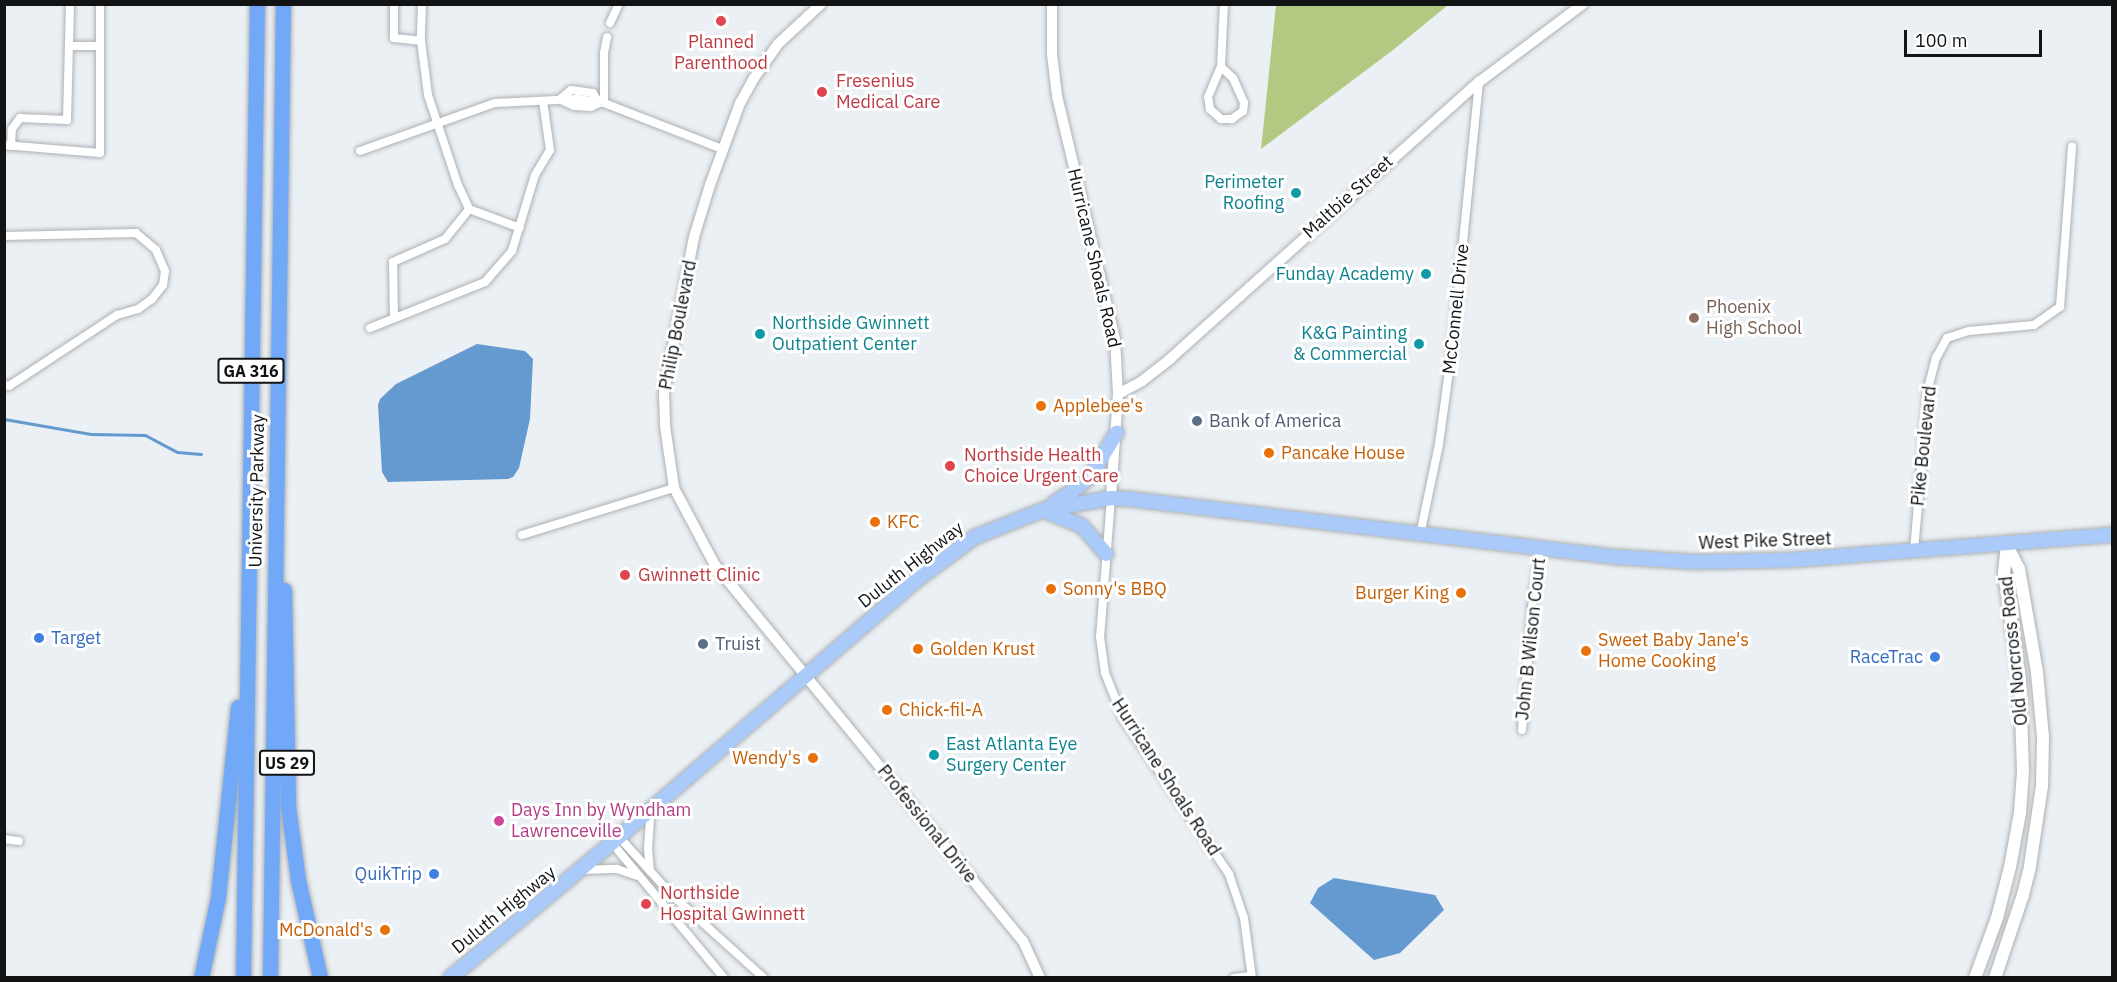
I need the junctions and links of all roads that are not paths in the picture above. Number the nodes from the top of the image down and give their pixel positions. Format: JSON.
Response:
{"nodes":[{"id":1,"x":70,"y":4,"type":"edge"},
{"id":2,"x":100,"y":4,"type":"edge"},
{"id":3,"x":256,"y":4,"type":"edge"},
{"id":4,"x":283,"y":4,"type":"edge"},
{"id":5,"x":394,"y":4,"type":"edge"},
{"id":6,"x":422,"y":4,"type":"edge"},
{"id":7,"x":619,"y":4,"type":"edge"},
{"id":8,"x":1052,"y":4,"type":"edge"},
{"id":9,"x":1224,"y":4,"type":"edge"},
{"id":10,"x":1583,"y":4,"type":"edge"},
{"id":11,"x":818,"y":5,"type":"edge"},
{"id":12,"x":610,"y":23,"type":"dead end"},
{"id":13,"x":607,"y":37,"type":"dead end"},
{"id":14,"x":422,"y":41,"type":"junction"},
{"id":15,"x":69,"y":46,"type":"junction"},
{"id":16,"x":100,"y":46,"type":"junction"},
{"id":17,"x":1221,"y":67,"type":"junction"},
{"id":18,"x":1479,"y":82,"type":"junction"},
{"id":19,"x":559,"y":100,"type":"junction"},
{"id":20,"x":584,"y":100,"type":"junction"},
{"id":21,"x":543,"y":101,"type":"junction"},
{"id":22,"x":601,"y":103,"type":"junction"},
{"id":23,"x":436,"y":124,"type":"junction"},
{"id":24,"x":8,"y":145,"type":"edge"},
{"id":25,"x":2072,"y":146,"type":"dead end"},
{"id":26,"x":722,"y":149,"type":"junction"},
{"id":27,"x":360,"y":151,"type":"dead end"},
{"id":28,"x":470,"y":209,"type":"junction"},
{"id":29,"x":520,"y":228,"type":"junction"},
{"id":30,"x":4,"y":236,"type":"edge"},
{"id":31,"x":394,"y":318,"type":"junction"},
{"id":32,"x":370,"y":328,"type":"dead end"},
{"id":33,"x":4,"y":386,"type":"edge"},
{"id":34,"x":1118,"y":394,"type":"junction"},
{"id":35,"x":1117,"y":432,"type":"junction"},
{"id":36,"x":675,"y":488,"type":"junction"},
{"id":37,"x":1111,"y":498,"type":"junction"},
{"id":38,"x":1043,"y":510,"type":"junction"},
{"id":39,"x":522,"y":535,"type":"dead end"},
{"id":40,"x":1420,"y":535,"type":"junction"},
{"id":41,"x":2112,"y":536,"type":"edge"},
{"id":42,"x":2007,"y":545,"type":"junction"},
{"id":43,"x":276,"y":546,"type":"junction"},
{"id":44,"x":1540,"y":548,"type":"junction"},
{"id":45,"x":1914,"y":551,"type":"junction"},
{"id":46,"x":1106,"y":554,"type":"junction"},
{"id":47,"x":248,"y":642,"type":"junction"},
{"id":48,"x":806,"y":676,"type":"junction"},
{"id":49,"x":1522,"y":730,"type":"dead end"},
{"id":50,"x":651,"y":809,"type":"junction"},
{"id":51,"x":4,"y":839,"type":"edge"},
{"id":52,"x":615,"y":840,"type":"junction"},
{"id":53,"x":19,"y":841,"type":"dead end"},
{"id":54,"x":580,"y":870,"type":"junction"},
{"id":55,"x":650,"y":871,"type":"junction"},
{"id":56,"x":642,"y":879,"type":"junction"},
{"id":57,"x":1252,"y":977,"type":"edge"},
{"id":58,"x":201,"y":978,"type":"edge"},
{"id":59,"x":243,"y":978,"type":"edge"},
{"id":60,"x":270,"y":978,"type":"edge"},
{"id":61,"x":320,"y":978,"type":"edge"},
{"id":62,"x":450,"y":978,"type":"edge"},
{"id":63,"x":724,"y":978,"type":"edge"},
{"id":64,"x":764,"y":978,"type":"edge"},
{"id":65,"x":1040,"y":978,"type":"edge"},
{"id":66,"x":1234,"y":978,"type":"edge"},
{"id":67,"x":1975,"y":978,"type":"edge"},
{"id":68,"x":1995,"y":978,"type":"edge"}],
"edges":[{"from":1,"to":15,"type":"street"},
{"from":2,"to":16,"type":"street"},
{"from":3,"to":47,"type":"highway","name":"University Parkway","number":"GA 316"},
{"from":4,"to":43,"type":"highway","name":"University Parkway","number":"GA 316"},
{"from":5,"to":14,"type":"street"},
{"from":6,"to":14,"type":"street"},
{"from":7,"to":12,"type":"street"},
{"from":8,"to":34,"type":"street","name":"Hurricane Shoals Road"},
{"from":9,"to":17,"type":"street"},
{"from":10,"to":18,"type":"street","name":"Maltbie Street"},
{"from":11,"to":26,"type":"street","name":"Philip Boulevard"},
{"from":13,"to":22,"type":"street"},
{"from":14,"to":23,"type":"street"},
{"from":15,"to":16,"type":"street"},
{"from":15,"to":24,"type":"street"},
{"from":16,"to":24,"type":"street"},
{"from":17,"to":17,"type":"street"},
{"from":18,"to":34,"type":"street","name":"Maltbie Street"},
{"from":18,"to":40,"type":"street","name":"McConnell Drive"},
{"from":19,"to":20,"type":"street"},
{"from":19,"to":20,"type":"street"},
{"from":19,"to":21,"type":"street"},
{"from":20,"to":22,"type":"street"},
{"from":20,"to":22,"type":"street"},
{"from":21,"to":23,"type":"street"},
{"from":21,"to":29,"type":"street"},
{"from":22,"to":26,"type":"street"},
{"from":23,"to":27,"type":"street"},
{"from":23,"to":28,"type":"street"},
{"from":25,"to":45,"type":"street","name":"Pike Boulevard"},
{"from":26,"to":36,"type":"street","name":"Philip Boulevard"},
{"from":28,"to":29,"type":"street"},
{"from":28,"to":31,"type":"street"},
{"from":29,"to":31,"type":"street"},
{"from":30,"to":33,"type":"street"},
{"from":31,"to":32,"type":"street"},
{"from":34,"to":35,"type":"street","name":"Hurricane Shoals Road"},
{"from":35,"to":37,"type":"street","name":"Hurricane Shoals Road"},
{"from":35,"to":38,"type":"main road"},
{"from":36,"to":39,"type":"street"},
{"from":36,"to":48,"type":"street","name":"Philip Boulevard"},
{"from":37,"to":38,"type":"main road","name":"Duluth Highway"},
{"from":37,"to":40,"type":"main road","name":"Duluth Highway"},
{"from":37,"to":46,"type":"street","name":"Hurricane Shoals Road"},
{"from":38,"to":46,"type":"main road"},
{"from":38,"to":48,"type":"main road","name":"Duluth Highway"},
{"from":40,"to":44,"type":"main road","name":"West Pike Street"},
{"from":41,"to":42,"type":"main road","name":"West Pike Street"},
{"from":42,"to":45,"type":"main road","name":"West Pike Street"},
{"from":42,"to":67,"type":"main road","name":"Old Norcross Road"},
{"from":42,"to":68,"type":"main road","name":"Old Norcross Road"},
{"from":43,"to":60,"type":"highway","name":"University Parkway","number":"GA 316"},
{"from":43,"to":61,"type":"highway","number":"US 29"},
{"from":44,"to":45,"type":"main road","name":"West Pike Street"},
{"from":44,"to":49,"type":"street","name":"John B Wilson Court"},
{"from":46,"to":57,"type":"street","name":"Hurricane Shoals Road"},
{"from":47,"to":58,"type":"highway","number":"US 29"},
{"from":47,"to":59,"type":"highway","name":"University Parkway","number":"GA 316"},
{"from":48,"to":50,"type":"main road","name":"Duluth Highway"},
{"from":48,"to":65,"type":"street","name":"Professional Drive"},
{"from":50,"to":52,"type":"main road","name":"Duluth Highway"},
{"from":50,"to":55,"type":"street"},
{"from":51,"to":53,"type":"street"},
{"from":52,"to":54,"type":"main road","name":"Duluth Highway"},
{"from":52,"to":55,"type":"street"},
{"from":52,"to":56,"type":"street"},
{"from":54,"to":56,"type":"street","name":"Duluth Highway"},
{"from":54,"to":62,"type":"main road","name":"Duluth Highway"},
{"from":55,"to":64,"type":"street"},
{"from":56,"to":63,"type":"street"},
{"from":57,"to":66,"type":"street"}]}
